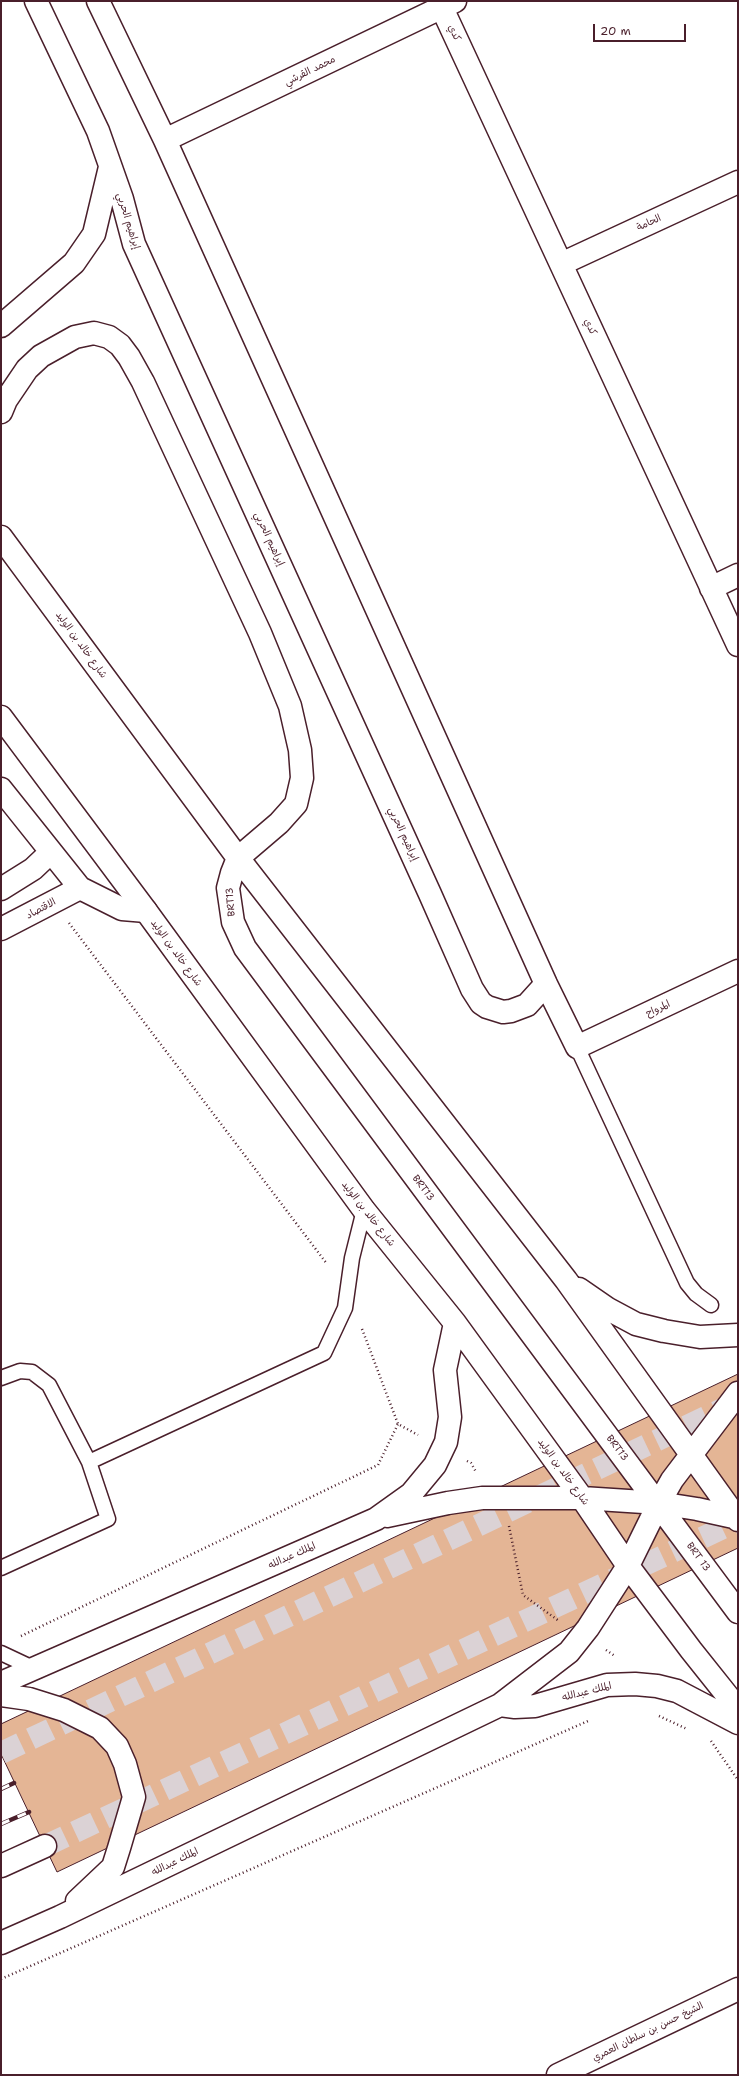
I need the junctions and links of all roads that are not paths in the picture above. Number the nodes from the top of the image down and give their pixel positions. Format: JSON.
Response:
{"nodes":[{"id":1,"x":36,"y":1,"type":"edge"},
{"id":2,"x":98,"y":1,"type":"edge"},
{"id":3,"x":449,"y":4,"type":"edge"},
{"id":4,"x":165,"y":140,"type":"junction"},
{"id":5,"x":110,"y":167,"type":"junction"},
{"id":6,"x":738,"y":182,"type":"edge"},
{"id":7,"x":561,"y":264,"type":"junction"},
{"id":8,"x":1,"y":326,"type":"edge"},
{"id":9,"x":1,"y":412,"type":"edge"},
{"id":10,"x":1,"y":538,"type":"edge"},
{"id":11,"x":738,"y":576,"type":"edge"},
{"id":12,"x":711,"y":588,"type":"junction"},
{"id":13,"x":738,"y":645,"type":"edge"},
{"id":14,"x":1,"y":716,"type":"edge"},
{"id":15,"x":1,"y":789,"type":"edge"},
{"id":16,"x":51,"y":852,"type":"junction"},
{"id":17,"x":238,"y":858,"type":"junction"},
{"id":18,"x":80,"y":888,"type":"junction"},
{"id":19,"x":1,"y":889,"type":"edge"},
{"id":20,"x":146,"y":911,"type":"junction"},
{"id":21,"x":1,"y":929,"type":"edge"},
{"id":22,"x":738,"y":971,"type":"edge"},
{"id":23,"x":546,"y":984,"type":"junction"},
{"id":24,"x":577,"y":1047,"type":"junction"},
{"id":25,"x":364,"y":1210,"type":"junction"},
{"id":26,"x":566,"y":1280,"type":"junction"},
{"id":27,"x":710,"y":1305,"type":"dead end"},
{"id":28,"x":455,"y":1323,"type":"junction"},
{"id":29,"x":738,"y":1335,"type":"edge"},
{"id":30,"x":1,"y":1378,"type":"edge"},
{"id":31,"x":738,"y":1393,"type":"edge"},
{"id":32,"x":690,"y":1455,"type":"junction"},
{"id":33,"x":89,"y":1462,"type":"junction"},
{"id":34,"x":582,"y":1498,"type":"junction"},
{"id":35,"x":659,"y":1503,"type":"junction"},
{"id":36,"x":376,"y":1519,"type":"junction"},
{"id":37,"x":738,"y":1519,"type":"edge"},
{"id":38,"x":628,"y":1566,"type":"junction"},
{"id":39,"x":1,"y":1568,"type":"edge"},
{"id":40,"x":738,"y":1612,"type":"edge"},
{"id":41,"x":1,"y":1653,"type":"edge"},
{"id":42,"x":35,"y":1669,"type":"junction"},
{"id":43,"x":1,"y":1683,"type":"edge"},
{"id":44,"x":1,"y":1694,"type":"edge"},
{"id":45,"x":500,"y":1705,"type":"junction"},
{"id":46,"x":738,"y":1709,"type":"edge"},
{"id":47,"x":738,"y":1723,"type":"edge"},
{"id":48,"x":45,"y":1846,"type":"tunnel mouth"},
{"id":49,"x":1,"y":1866,"type":"edge"},
{"id":50,"x":60,"y":1917,"type":"junction"},
{"id":51,"x":1,"y":1943,"type":"edge"},
{"id":52,"x":738,"y":1989,"type":"edge"},
{"id":53,"x":558,"y":2075,"type":"edge"}],
"edges":[{"from":1,"to":5,"type":"main road","name":"إبراهيم الحربي"},
{"from":2,"to":4,"type":"main road"},
{"from":3,"to":4,"type":"main road","name":"محمد القرشي"},
{"from":3,"to":7,"type":"main road","name":"كدي"},
{"from":4,"to":23,"type":"main road"},
{"from":5,"to":8,"type":"main road"},
{"from":5,"to":23,"type":"main road","name":"إبراهيم الحربي"},
{"from":6,"to":7,"type":"main road","name":"الحامة"},
{"from":7,"to":12,"type":"main road","name":"كدي"},
{"from":9,"to":17,"type":"main road"},
{"from":10,"to":17,"type":"main road","name":"شارع خالد بن الوليد"},
{"from":11,"to":12,"type":"main road"},
{"from":12,"to":13,"type":"main road","name":"كدي"},
{"from":14,"to":20,"type":"main road","name":"شارع خالد بن الوليد"},
{"from":15,"to":16,"type":"main road"},
{"from":16,"to":18,"type":"main road"},
{"from":16,"to":19,"type":"main road"},
{"from":17,"to":26,"type":"main road","name":"شارع خالد بن الوليد"},
{"from":17,"to":35,"type":"main road","name":"BRT13"},
{"from":18,"to":20,"type":"main road"},
{"from":18,"to":21,"type":"main road","name":"الاقتصاد"},
{"from":20,"to":25,"type":"main road","name":"شارع خالد بن الوليد"},
{"from":22,"to":24,"type":"main road","name":"المرواح"},
{"from":23,"to":24,"type":"main road"},
{"from":24,"to":27,"type":"lane"},
{"from":25,"to":28,"type":"main road","name":"شارع خالد بن الوليد"},
{"from":25,"to":33,"type":"lane"},
{"from":26,"to":29,"type":"main road"},
{"from":26,"to":32,"type":"main road","name":"شارع خالد بن الوليد"},
{"from":28,"to":34,"type":"main road","name":"شارع خالد بن الوليد"},
{"from":28,"to":36,"type":"main road","name":"الملك عبدالله"},
{"from":30,"to":33,"type":"lane"},
{"from":31,"to":32,"type":"main road","name":"الملك عبدالله"},
{"from":32,"to":35,"type":"main road","name":"الملك عبدالله"},
{"from":32,"to":37,"type":"main road","name":"شارع خالد بن الوليد"},
{"from":33,"to":39,"type":"lane"},
{"from":34,"to":35,"type":"main road"},
{"from":34,"to":36,"type":"main road"},
{"from":34,"to":38,"type":"main road","name":"شارع خالد بن الوليد"},
{"from":35,"to":37,"type":"main road"},
{"from":35,"to":38,"type":"main road","name":"الملك عبدالله"},
{"from":35,"to":40,"type":"main road","name":"BRT 13"},
{"from":36,"to":42,"type":"main road","name":"الملك عبدالله"},
{"from":38,"to":45,"type":"main road","name":"الملك عبدالله"},
{"from":38,"to":46,"type":"main road","name":"شارع خالد بن الوليد"},
{"from":41,"to":42,"type":"lane"},
{"from":42,"to":43,"type":"main road","name":"الملك عبدالله"},
{"from":44,"to":50,"type":"main road"},
{"from":45,"to":47,"type":"main road","name":"الملك عبدالله"},
{"from":45,"to":50,"type":"main road","name":"الملك عبدالله"},
{"from":48,"to":49,"type":"main road"},
{"from":50,"to":51,"type":"main road","name":"الملك عبدالله"},
{"from":52,"to":53,"type":"main road","name":"الشيخ حسن بن سلطان العمري"}]}
